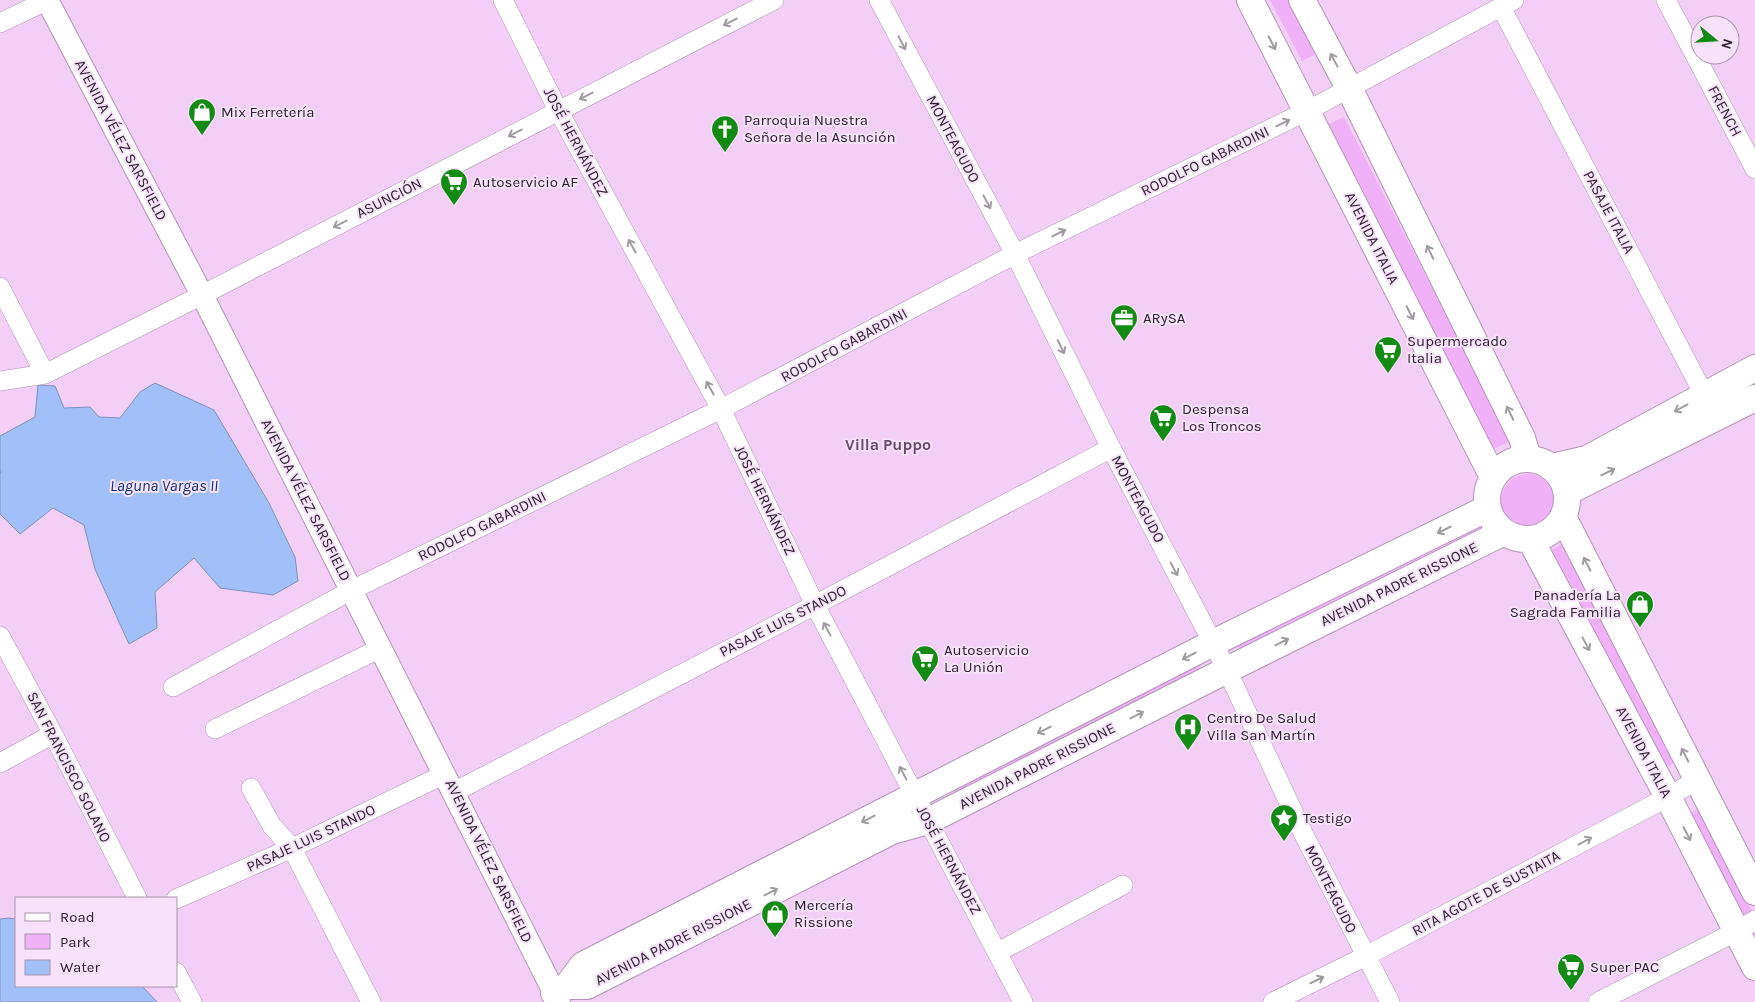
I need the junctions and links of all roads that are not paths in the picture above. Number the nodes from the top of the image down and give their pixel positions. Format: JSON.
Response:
{"nodes":[{"id":1,"x":48,"y":0,"type":"edge"},
{"id":2,"x":503,"y":0,"type":"edge"},
{"id":3,"x":774,"y":0,"type":"edge"},
{"id":4,"x":879,"y":0,"type":"edge"},
{"id":5,"x":1250,"y":0,"type":"edge"},
{"id":6,"x":1302,"y":0,"type":"edge"},
{"id":7,"x":1666,"y":0,"type":"edge"},
{"id":8,"x":1507,"y":3,"type":"edge"},
{"id":9,"x":0,"y":23,"type":"edge"},
{"id":10,"x":1349,"y":88,"type":"junction"},
{"id":11,"x":558,"y":110,"type":"junction"},
{"id":12,"x":1307,"y":111,"type":"junction"},
{"id":13,"x":1755,"y":169,"type":"edge"},
{"id":14,"x":1015,"y":254,"type":"junction"},
{"id":15,"x":0,"y":287,"type":"edge"},
{"id":16,"x":202,"y":295,"type":"junction"},
{"id":17,"x":1755,"y":368,"type":"edge"},
{"id":18,"x":45,"y":374,"type":"junction"},
{"id":19,"x":0,"y":381,"type":"edge"},
{"id":20,"x":1755,"y":398,"type":"edge"},
{"id":21,"x":1711,"y":407,"type":"junction"},
{"id":22,"x":721,"y":409,"type":"junction"},
{"id":23,"x":1110,"y":448,"type":"junction"},
{"id":24,"x":1540,"y":463,"type":"junction"},
{"id":25,"x":1493,"y":477,"type":"junction"},
{"id":26,"x":1565,"y":507,"type":"junction"},
{"id":27,"x":1488,"y":508,"type":"junction"},
{"id":28,"x":1504,"y":532,"type":"junction"},
{"id":29,"x":1530,"y":539,"type":"junction"},
{"id":30,"x":352,"y":590,"type":"junction"},
{"id":31,"x":815,"y":605,"type":"junction"},
{"id":32,"x":0,"y":636,"type":"edge"},
{"id":33,"x":1213,"y":644,"type":"junction"},
{"id":34,"x":381,"y":648,"type":"junction"},
{"id":35,"x":1227,"y":670,"type":"junction"},
{"id":36,"x":173,"y":687,"type":"dead end"},
{"id":37,"x":214,"y":729,"type":"dead end"},
{"id":38,"x":54,"y":734,"type":"junction"},
{"id":39,"x":0,"y":763,"type":"edge"},
{"id":40,"x":1697,"y":780,"type":"junction"},
{"id":41,"x":450,"y":783,"type":"junction"},
{"id":42,"x":251,"y":788,"type":"dead end"},
{"id":43,"x":915,"y":795,"type":"junction"},
{"id":44,"x":1668,"y":797,"type":"junction"},
{"id":45,"x":928,"y":821,"type":"junction"},
{"id":46,"x":292,"y":848,"type":"junction"},
{"id":47,"x":1123,"y":885,"type":"dead end"},
{"id":48,"x":1755,"y":892,"type":"edge"},
{"id":49,"x":136,"y":897,"type":"edge"},
{"id":50,"x":178,"y":898,"type":"edge"},
{"id":51,"x":1746,"y":926,"type":"edge"},
{"id":52,"x":998,"y":952,"type":"junction"},
{"id":53,"x":1366,"y":956,"type":"junction"},
{"id":54,"x":1755,"y":967,"type":"edge"},
{"id":55,"x":178,"y":976,"type":"edge"},
{"id":56,"x":555,"y":996,"type":"edge"},
{"id":57,"x":192,"y":1002,"type":"edge"},
{"id":58,"x":371,"y":1002,"type":"edge"},
{"id":59,"x":1023,"y":1002,"type":"edge"},
{"id":60,"x":1273,"y":1002,"type":"edge"},
{"id":61,"x":1390,"y":1002,"type":"edge"},
{"id":62,"x":1598,"y":1002,"type":"edge"}],
"edges":[{"from":1,"to":9,"type":"street"},
{"from":1,"to":16,"type":"street","name":"AVENIDA VÉLEZ SARSFIELD"},
{"from":2,"to":11,"type":"street","name":"JOSÉ HERNÁNDEZ"},
{"from":3,"to":11,"type":"street","name":"ASUNCIÓN","one_way":true},
{"from":4,"to":14,"type":"street","name":"MONTEAGUDO","one_way":true},
{"from":5,"to":12,"type":"main road","name":"AVENIDA ITALIA","one_way":true},
{"from":10,"to":6,"type":"main road","one_way":true},
{"from":7,"to":13,"type":"street","name":"FRENCH"},
{"from":8,"to":10,"type":"street","name":"RODOLFO GABARDINI"},
{"from":8,"to":21,"type":"street","name":"PASAJE ITALIA"},
{"from":10,"to":12,"type":"street","name":"RODOLFO GABARDINI"},
{"from":24,"to":10,"type":"main road","one_way":true},
{"from":11,"to":16,"type":"street","name":"ASUNCIÓN","one_way":true},
{"from":22,"to":11,"type":"street","name":"JOSÉ HERNÁNDEZ","one_way":true},
{"from":14,"to":12,"type":"street","name":"RODOLFO GABARDINI","one_way":true},
{"from":12,"to":25,"type":"main road","name":"AVENIDA ITALIA","one_way":true},
{"from":14,"to":22,"type":"street","name":"RODOLFO GABARDINI"},
{"from":14,"to":23,"type":"street","name":"MONTEAGUDO","one_way":true},
{"from":15,"to":18,"type":"street"},
{"from":16,"to":18,"type":"street","name":"ASUNCIÓN"},
{"from":16,"to":30,"type":"street","name":"AVENIDA VÉLEZ SARSFIELD"},
{"from":17,"to":21,"type":"main road"},
{"from":18,"to":19,"type":"street","name":"ASUNCIÓN"},
{"from":20,"to":21,"type":"main road"},
{"from":21,"to":24,"type":"main road","one_way":true},
{"from":26,"to":21,"type":"main road","one_way":true},
{"from":22,"to":30,"type":"street","name":"RODOLFO GABARDINI"},
{"from":22,"to":31,"type":"street","name":"JOSÉ HERNÁNDEZ"},
{"from":23,"to":31,"type":"street","name":"PASAJE LUIS STANDO"},
{"from":23,"to":33,"type":"street","name":"MONTEAGUDO","one_way":true},
{"from":24,"to":25,"type":"main road"},
{"from":24,"to":26,"type":"main road"},
{"from":25,"to":27,"type":"main road"},
{"from":26,"to":29,"type":"main road"},
{"from":40,"to":26,"type":"main road","one_way":true},
{"from":27,"to":28,"type":"main road"},
{"from":27,"to":33,"type":"main road","name":"AVENIDA PADRE RISSIONE","one_way":true},
{"from":28,"to":29,"type":"main road"},
{"from":35,"to":28,"type":"main road","name":"AVENIDA PADRE RISSIONE","one_way":true},
{"from":29,"to":44,"type":"main road","name":"AVENIDA ITALIA","one_way":true},
{"from":30,"to":34,"type":"street","name":"AVENIDA VÉLEZ SARSFIELD"},
{"from":30,"to":36,"type":"street","name":"RODOLFO GABARDINI"},
{"from":31,"to":41,"type":"street","name":"PASAJE LUIS STANDO"},
{"from":43,"to":31,"type":"street","name":"JOSÉ HERNÁNDEZ","one_way":true},
{"from":32,"to":38,"type":"street","name":"SAN FRANCISCO SOLANO"},
{"from":33,"to":35,"type":"street","name":"MONTEAGUDO"},
{"from":33,"to":43,"type":"main road","name":"AVENIDA PADRE RISSIONE","one_way":true},
{"from":34,"to":37,"type":"street"},
{"from":34,"to":41,"type":"street","name":"AVENIDA VÉLEZ SARSFIELD"},
{"from":45,"to":35,"type":"main road","name":"AVENIDA PADRE RISSIONE","one_way":true},
{"from":35,"to":53,"type":"street","name":"MONTEAGUDO"},
{"from":38,"to":39,"type":"street"},
{"from":38,"to":49,"type":"street","name":"SAN FRANCISCO SOLANO"},
{"from":40,"to":44,"type":"street","name":"RITA AGOTE DE SUSTAITA"},
{"from":40,"to":48,"type":"main road"},
{"from":41,"to":46,"type":"street","name":"PASAJE LUIS STANDO"},
{"from":41,"to":56,"type":"street","name":"AVENIDA VÉLEZ SARSFIELD"},
{"from":42,"to":46,"type":"street"},
{"from":43,"to":45,"type":"street","name":"JOSÉ HERNÁNDEZ"},
{"from":43,"to":56,"type":"main road","name":"AVENIDA PADRE RISSIONE","one_way":true},
{"from":44,"to":51,"type":"main road","name":"AVENIDA ITALIA","one_way":true},
{"from":53,"to":44,"type":"street","name":"RITA AGOTE DE SUSTAITA","one_way":true},
{"from":45,"to":52,"type":"street","name":"JOSÉ HERNÁNDEZ"},
{"from":56,"to":45,"type":"main road","name":"AVENIDA PADRE RISSIONE","one_way":true},
{"from":46,"to":50,"type":"street","name":"PASAJE LUIS STANDO"},
{"from":46,"to":58,"type":"street"},
{"from":47,"to":52,"type":"street"},
{"from":51,"to":54,"type":"main road","name":"AVENIDA ITALIA"},
{"from":51,"to":62,"type":"street"},
{"from":52,"to":59,"type":"street","name":"JOSÉ HERNÁNDEZ"},
{"from":60,"to":53,"type":"street","name":"RITA AGOTE DE SUSTAITA","one_way":true},
{"from":53,"to":61,"type":"street","name":"MONTEAGUDO"},
{"from":55,"to":57,"type":"street"}]}
